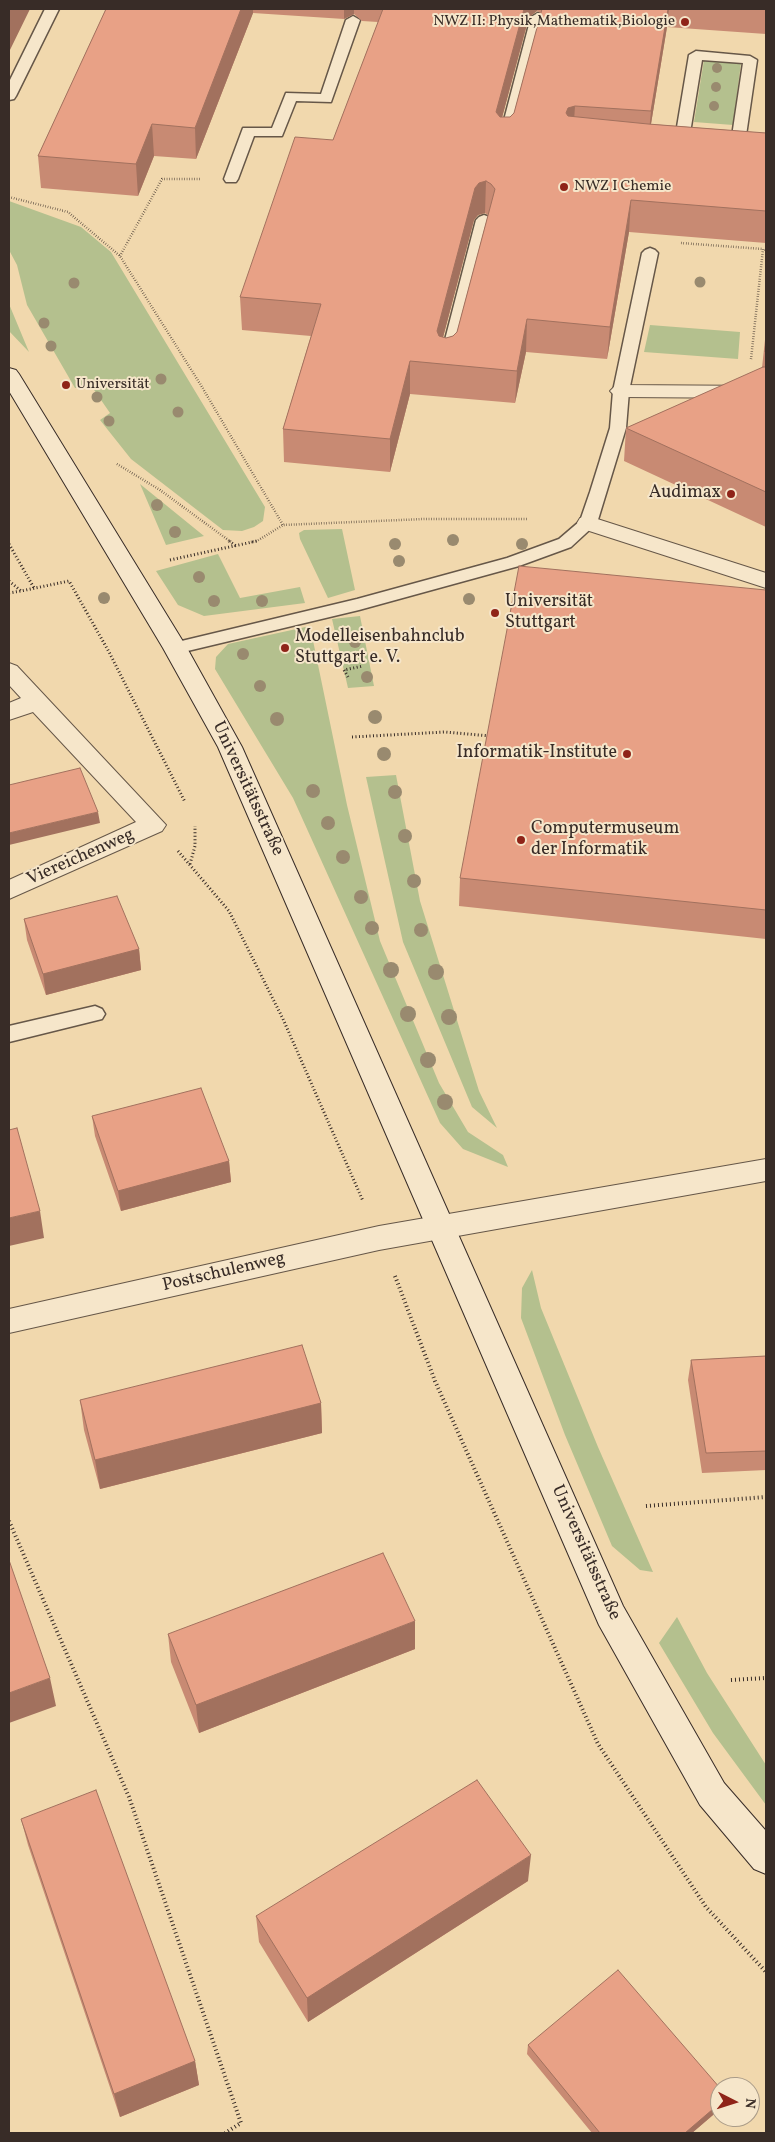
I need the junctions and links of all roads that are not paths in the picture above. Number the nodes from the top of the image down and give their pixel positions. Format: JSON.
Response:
{"nodes":[{"id":1,"x":52,"y":9,"type":"edge"},
{"id":2,"x":538,"y":18,"type":"edge"},
{"id":3,"x":353,"y":20,"type":"dead end"},
{"id":4,"x":14,"y":74,"type":"edge"},
{"id":5,"x":9,"y":96,"type":"edge"},
{"id":6,"x":510,"y":140,"type":"edge"},
{"id":7,"x":662,"y":149,"type":"edge"},
{"id":8,"x":718,"y":154,"type":"edge"},
{"id":9,"x":231,"y":179,"type":"road end"},
{"id":10,"x":484,"y":220,"type":"dead end"},
{"id":11,"x":650,"y":253,"type":"road end"},
{"id":12,"x":446,"y":364,"type":"edge"},
{"id":13,"x":9,"y":374,"type":"edge"},
{"id":14,"x":621,"y":391,"type":"junction"},
{"id":15,"x":757,"y":392,"type":"edge"},
{"id":16,"x":588,"y":523,"type":"junction"},
{"id":17,"x":766,"y":581,"type":"edge"},
{"id":18,"x":175,"y":648,"type":"junction"},
{"id":19,"x":9,"y":671,"type":"edge"},
{"id":20,"x":38,"y":701,"type":"junction"},
{"id":21,"x":9,"y":712,"type":"edge"},
{"id":22,"x":9,"y":890,"type":"edge"},
{"id":23,"x":95,"y":1014,"type":"dead end"},
{"id":24,"x":9,"y":1034,"type":"edge"},
{"id":25,"x":766,"y":1170,"type":"edge"},
{"id":26,"x":441,"y":1227,"type":"junction"},
{"id":27,"x":9,"y":1321,"type":"edge"},
{"id":28,"x":766,"y":1857,"type":"edge"}],
"edges":[{"from":1,"to":4,"type":"lane"},
{"from":2,"to":6,"type":"lane"},
{"from":3,"to":9,"type":"lane"},
{"from":4,"to":5,"type":"lane"},
{"from":7,"to":8,"type":"lane"},
{"from":10,"to":12,"type":"lane"},
{"from":11,"to":14,"type":"lane"},
{"from":13,"to":18,"type":"street","name":"Universitätsstraße"},
{"from":14,"to":15,"type":"street"},
{"from":14,"to":16,"type":"lane"},
{"from":16,"to":17,"type":"street"},
{"from":16,"to":18,"type":"lane"},
{"from":18,"to":26,"type":"street","name":"Universitätsstraße"},
{"from":19,"to":20,"type":"street"},
{"from":20,"to":21,"type":"street"},
{"from":20,"to":22,"type":"street","name":"Viereichenweg"},
{"from":23,"to":24,"type":"lane"},
{"from":25,"to":26,"type":"street"},
{"from":26,"to":27,"type":"street","name":"Postschulenweg"},
{"from":26,"to":28,"type":"street","name":"Universitätsstraße"}]}
